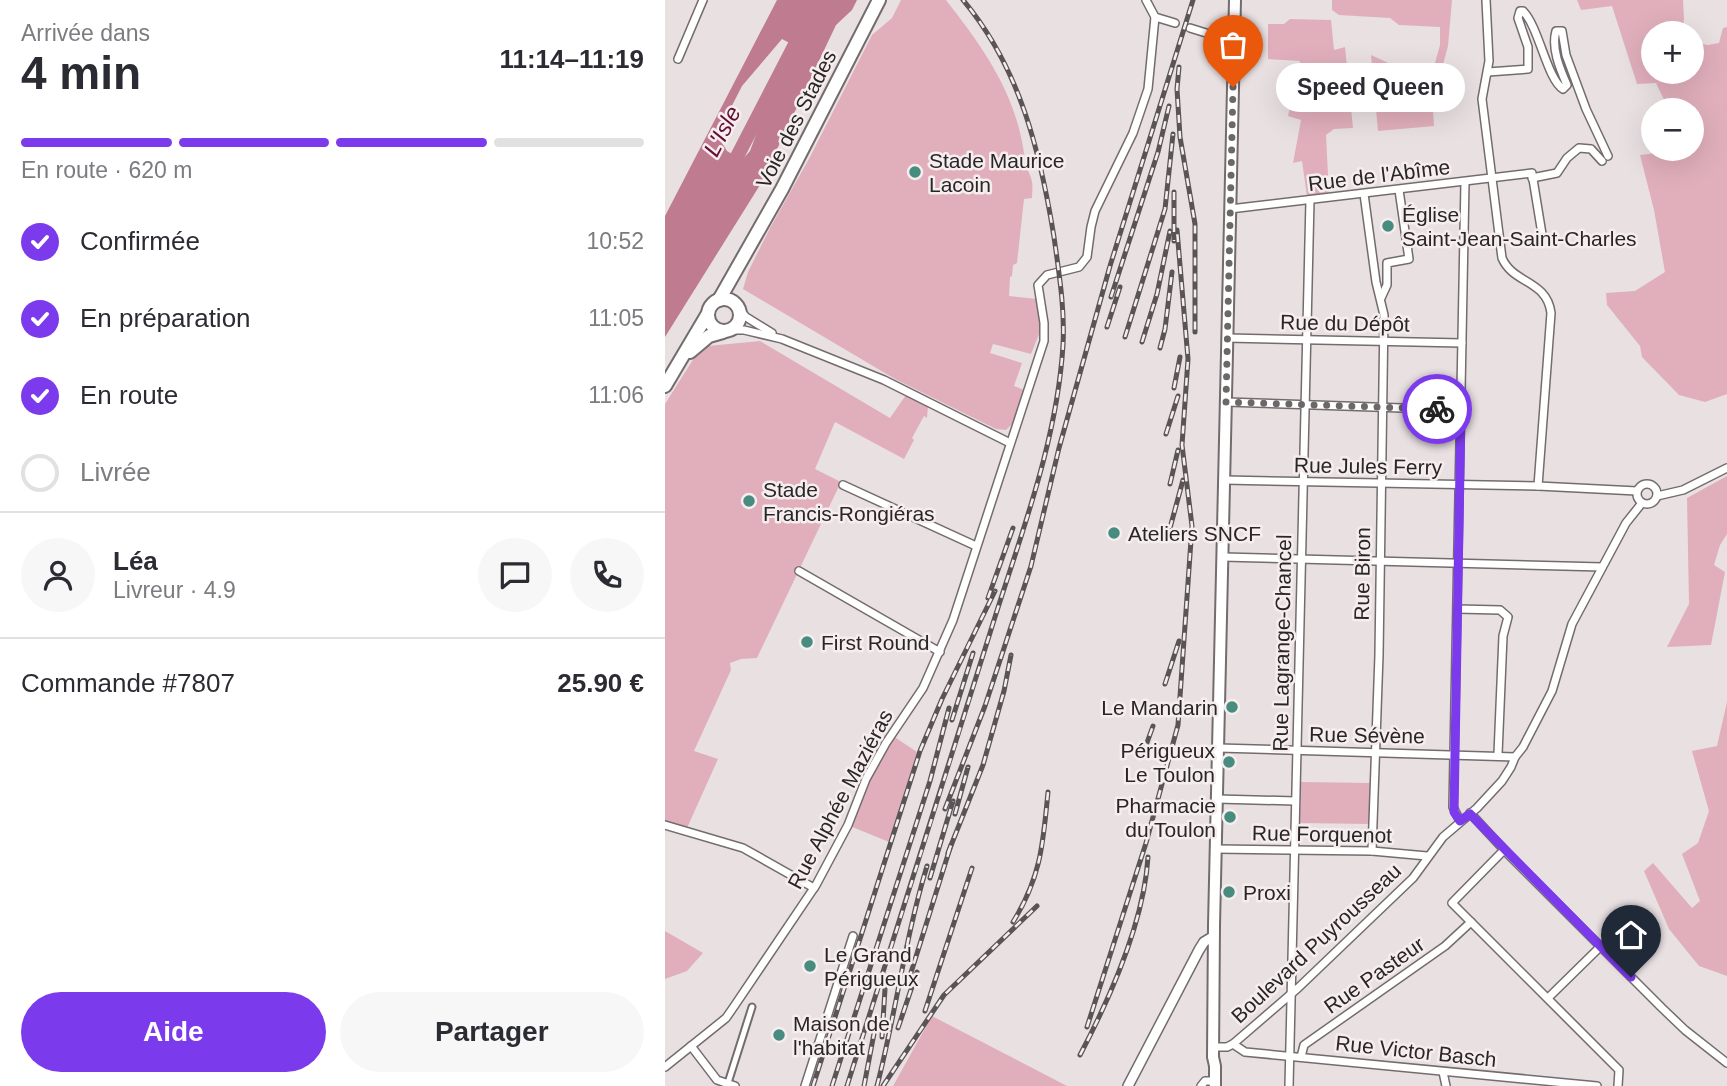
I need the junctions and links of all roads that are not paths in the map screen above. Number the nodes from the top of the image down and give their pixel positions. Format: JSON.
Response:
{"nodes":[{"id":1,"x":703,"y":0,"type":"edge"},
{"id":2,"x":879,"y":0,"type":"edge"},
{"id":3,"x":1146,"y":0,"type":"edge"},
{"id":4,"x":1235,"y":0,"type":"edge"},
{"id":5,"x":1486,"y":0,"type":"edge"},
{"id":6,"x":1155,"y":17,"type":"junction"},
{"id":7,"x":1175,"y":23,"type":"dead end"},
{"id":8,"x":1190,"y":28,"type":"dead end"},
{"id":9,"x":1235,"y":42,"type":"junction"},
{"id":10,"x":678,"y":59,"type":"dead end"},
{"id":11,"x":1488,"y":72,"type":"junction"},
{"id":12,"x":1532,"y":176,"type":"junction"},
{"id":13,"x":1491,"y":178,"type":"junction"},
{"id":14,"x":1465,"y":182,"type":"junction"},
{"id":15,"x":1399,"y":190,"type":"junction"},
{"id":16,"x":1364,"y":194,"type":"junction"},
{"id":17,"x":1310,"y":200,"type":"junction"},
{"id":18,"x":1230,"y":209,"type":"junction"},
{"id":19,"x":1542,"y":234,"type":"dead end"},
{"id":20,"x":744,"y":253,"type":"junction"},
{"id":21,"x":1556,"y":291,"type":"dead end"},
{"id":22,"x":1380,"y":298,"type":"junction"},
{"id":23,"x":1547,"y":298,"type":"junction"},
{"id":24,"x":719,"y":300,"type":"junction"},
{"id":25,"x":738,"y":307,"type":"junction"},
{"id":26,"x":708,"y":315,"type":"junction"},
{"id":27,"x":727,"y":331,"type":"junction"},
{"id":28,"x":1227,"y":338,"type":"junction"},
{"id":29,"x":782,"y":339,"type":"junction"},
{"id":30,"x":1307,"y":340,"type":"junction"},
{"id":31,"x":1384,"y":341,"type":"junction"},
{"id":32,"x":1462,"y":343,"type":"junction"},
{"id":33,"x":674,"y":371,"type":"junction"},
{"id":34,"x":665,"y":386,"type":"edge"},
{"id":35,"x":1226,"y":402,"type":"junction"},
{"id":36,"x":1305,"y":405,"type":"junction"},
{"id":37,"x":1384,"y":408,"type":"junction"},
{"id":38,"x":1461,"y":410,"type":"junction"},
{"id":39,"x":1010,"y":443,"type":"junction"},
{"id":40,"x":1727,"y":468,"type":"edge"},
{"id":41,"x":1224,"y":480,"type":"junction"},
{"id":42,"x":1304,"y":482,"type":"junction"},
{"id":43,"x":1381,"y":484,"type":"junction"},
{"id":44,"x":843,"y":485,"type":"dead end"},
{"id":45,"x":1460,"y":485,"type":"junction"},
{"id":46,"x":1538,"y":486,"type":"junction"},
{"id":47,"x":1637,"y":491,"type":"junction"},
{"id":48,"x":1657,"y":496,"type":"junction"},
{"id":49,"x":1642,"y":503,"type":"junction"},
{"id":50,"x":976,"y":546,"type":"junction"},
{"id":51,"x":1223,"y":557,"type":"junction"},
{"id":52,"x":1302,"y":559,"type":"junction"},
{"id":53,"x":1379,"y":561,"type":"junction"},
{"id":54,"x":1457,"y":563,"type":"junction"},
{"id":55,"x":1602,"y":567,"type":"junction"},
{"id":56,"x":799,"y":571,"type":"dead end"},
{"id":57,"x":1457,"y":609,"type":"junction"},
{"id":58,"x":940,"y":652,"type":"junction"},
{"id":59,"x":1219,"y":748,"type":"junction"},
{"id":60,"x":1297,"y":751,"type":"junction"},
{"id":61,"x":1375,"y":753,"type":"junction"},
{"id":62,"x":1454,"y":754,"type":"junction"},
{"id":63,"x":1498,"y":754,"type":"junction"},
{"id":64,"x":1514,"y":757,"type":"junction"},
{"id":65,"x":1217,"y":799,"type":"junction"},
{"id":66,"x":1295,"y":801,"type":"junction"},
{"id":67,"x":1470,"y":814,"type":"junction"},
{"id":68,"x":1460,"y":821,"type":"junction"},
{"id":69,"x":665,"y":825,"type":"edge"},
{"id":70,"x":1216,"y":849,"type":"junction"},
{"id":71,"x":1294,"y":849,"type":"junction"},
{"id":72,"x":1504,"y":850,"type":"junction"},
{"id":73,"x":1372,"y":851,"type":"junction"},
{"id":74,"x":1427,"y":856,"type":"junction"},
{"id":75,"x":814,"y":888,"type":"junction"},
{"id":76,"x":1471,"y":922,"type":"junction"},
{"id":77,"x":853,"y":936,"type":"dead end"},
{"id":78,"x":1214,"y":936,"type":"junction"},
{"id":79,"x":1600,"y":947,"type":"junction"},
{"id":80,"x":1290,"y":993,"type":"junction"},
{"id":81,"x":1548,"y":998,"type":"junction"},
{"id":82,"x":752,"y":1007,"type":"dead end"},
{"id":83,"x":1233,"y":1044,"type":"junction"},
{"id":84,"x":691,"y":1046,"type":"junction"},
{"id":85,"x":1213,"y":1052,"type":"junction"},
{"id":86,"x":1289,"y":1056,"type":"junction"},
{"id":87,"x":1301,"y":1058,"type":"junction"},
{"id":88,"x":1727,"y":1063,"type":"edge"},
{"id":89,"x":665,"y":1067,"type":"edge"},
{"id":90,"x":1443,"y":1072,"type":"junction"},
{"id":91,"x":715,"y":1083,"type":"edge"},
{"id":92,"x":730,"y":1085,"type":"edge"},
{"id":93,"x":1209,"y":1085,"type":"edge"},
{"id":94,"x":804,"y":1086,"type":"edge"},
{"id":95,"x":1128,"y":1086,"type":"edge"},
{"id":96,"x":1289,"y":1086,"type":"edge"},
{"id":97,"x":1446,"y":1086,"type":"edge"},
{"id":98,"x":1597,"y":1086,"type":"edge"},
{"id":99,"x":1618,"y":1086,"type":"edge"}],
"edges":[{"from":1,"to":10,"type":"street"},
{"from":2,"to":20,"type":"main road","name":"Voie des Stades"},
{"from":3,"to":6,"type":"street"},
{"from":4,"to":9,"type":"main road"},
{"from":5,"to":11,"type":"street"},
{"from":6,"to":7,"type":"street"},
{"from":6,"to":39,"type":"street","name":"Rue Alphée Maziéras"},
{"from":8,"to":9,"type":"street"},
{"from":9,"to":18,"type":"main road"},
{"from":11,"to":12,"type":"street","name":"Rue de l'Abîme"},
{"from":11,"to":13,"type":"street"},
{"from":12,"to":13,"type":"street","name":"Rue de l'Abîme"},
{"from":12,"to":19,"type":"street"},
{"from":13,"to":14,"type":"street","name":"Rue de l'Abîme"},
{"from":13,"to":23,"type":"street"},
{"from":14,"to":15,"type":"street","name":"Rue de l'Abîme"},
{"from":14,"to":32,"type":"street"},
{"from":15,"to":16,"type":"street","name":"Rue de l'Abîme"},
{"from":15,"to":22,"type":"street","name":"Rue Biron"},
{"from":16,"to":17,"type":"street","name":"Rue de l'Abîme"},
{"from":16,"to":22,"type":"street","name":"Rue Biron"},
{"from":17,"to":18,"type":"street","name":"Rue de l'Abîme"},
{"from":17,"to":30,"type":"street","name":"Rue Lagrange-Chancel"},
{"from":18,"to":28,"type":"main road"},
{"from":20,"to":24,"type":"main road","name":"Voie des Stades"},
{"from":20,"to":25,"type":"main road","name":"Voie des Stades"},
{"from":21,"to":23,"type":"street"},
{"from":22,"to":31,"type":"street","name":"Rue Biron"},
{"from":23,"to":46,"type":"street"},
{"from":24,"to":25,"type":"main road"},
{"from":24,"to":26,"type":"main road"},
{"from":25,"to":27,"type":"main road"},
{"from":25,"to":29,"type":"street"},
{"from":26,"to":27,"type":"main road"},
{"from":26,"to":33,"type":"main road"},
{"from":27,"to":29,"type":"street"},
{"from":27,"to":33,"type":"main road"},
{"from":28,"to":30,"type":"street","name":"Rue du Dépôt"},
{"from":28,"to":35,"type":"main road"},
{"from":29,"to":39,"type":"street"},
{"from":30,"to":31,"type":"street","name":"Rue du Dépôt"},
{"from":30,"to":36,"type":"street","name":"Rue Lagrange-Chancel"},
{"from":31,"to":32,"type":"street","name":"Rue du Dépôt"},
{"from":31,"to":37,"type":"street","name":"Rue Biron"},
{"from":32,"to":38,"type":"street"},
{"from":33,"to":34,"type":"main road"},
{"from":35,"to":36,"type":"street"},
{"from":35,"to":41,"type":"main road"},
{"from":36,"to":37,"type":"street"},
{"from":36,"to":42,"type":"street","name":"Rue Lagrange-Chancel"},
{"from":37,"to":38,"type":"street"},
{"from":37,"to":43,"type":"street","name":"Rue Biron"},
{"from":38,"to":45,"type":"street"},
{"from":39,"to":50,"type":"street","name":"Rue Alphée Maziéras"},
{"from":40,"to":48,"type":"street"},
{"from":41,"to":42,"type":"street","name":"Rue Jules Ferry"},
{"from":41,"to":51,"type":"main road"},
{"from":42,"to":43,"type":"street","name":"Rue Jules Ferry"},
{"from":42,"to":52,"type":"street","name":"Rue Lagrange-Chancel"},
{"from":43,"to":45,"type":"street","name":"Rue Jules Ferry"},
{"from":43,"to":53,"type":"street","name":"Rue Biron"},
{"from":44,"to":50,"type":"street"},
{"from":45,"to":46,"type":"street","name":"Rue Jules Ferry"},
{"from":45,"to":54,"type":"street"},
{"from":46,"to":47,"type":"street","name":"Rue Jules Ferry"},
{"from":47,"to":48,"type":"street"},
{"from":47,"to":49,"type":"street"},
{"from":48,"to":49,"type":"street"},
{"from":49,"to":55,"type":"street","name":"Boulevard Puyrousseau"},
{"from":50,"to":58,"type":"street","name":"Rue Alphée Maziéras"},
{"from":51,"to":52,"type":"street"},
{"from":51,"to":59,"type":"main road"},
{"from":52,"to":53,"type":"street"},
{"from":52,"to":60,"type":"street","name":"Rue Lagrange-Chancel"},
{"from":53,"to":54,"type":"street"},
{"from":53,"to":61,"type":"street","name":"Rue Biron"},
{"from":54,"to":55,"type":"street"},
{"from":54,"to":57,"type":"street"},
{"from":55,"to":64,"type":"street","name":"Boulevard Puyrousseau"},
{"from":56,"to":58,"type":"street"},
{"from":57,"to":62,"type":"street"},
{"from":57,"to":63,"type":"street"},
{"from":58,"to":75,"type":"street","name":"Rue Alphée Maziéras"},
{"from":59,"to":60,"type":"street","name":"Rue Sévène"},
{"from":59,"to":65,"type":"main road"},
{"from":60,"to":61,"type":"street","name":"Rue Sévène"},
{"from":60,"to":66,"type":"street","name":"Rue Lagrange-Chancel"},
{"from":61,"to":62,"type":"street","name":"Rue Sévène"},
{"from":61,"to":73,"type":"street","name":"Rue Biron"},
{"from":62,"to":63,"type":"street","name":"Rue Sévène"},
{"from":62,"to":68,"type":"street"},
{"from":63,"to":64,"type":"street","name":"Rue Sévène"},
{"from":64,"to":67,"type":"street","name":"Boulevard Puyrousseau"},
{"from":65,"to":66,"type":"street"},
{"from":65,"to":70,"type":"main road"},
{"from":66,"to":71,"type":"street","name":"Rue Lagrange-Chancel"},
{"from":67,"to":68,"type":"street","name":"Boulevard Puyrousseau"},
{"from":67,"to":72,"type":"street"},
{"from":68,"to":74,"type":"street","name":"Boulevard Puyrousseau"},
{"from":69,"to":75,"type":"street"},
{"from":70,"to":71,"type":"street","name":"Rue Forquenot"},
{"from":70,"to":78,"type":"main road"},
{"from":71,"to":73,"type":"street","name":"Rue Forquenot"},
{"from":71,"to":80,"type":"street","name":"Rue Lagrange-Chancel"},
{"from":72,"to":76,"type":"street"},
{"from":72,"to":79,"type":"street"},
{"from":73,"to":74,"type":"street","name":"Rue Forquenot"},
{"from":74,"to":80,"type":"street","name":"Boulevard Puyrousseau"},
{"from":75,"to":84,"type":"street","name":"Rue Alphée Maziéras"},
{"from":76,"to":81,"type":"street"},
{"from":76,"to":87,"type":"street","name":"Rue Pasteur"},
{"from":77,"to":94,"type":"street"},
{"from":78,"to":85,"type":"main road"},
{"from":78,"to":95,"type":"street"},
{"from":79,"to":81,"type":"street"},
{"from":79,"to":88,"type":"street"},
{"from":80,"to":83,"type":"street","name":"Boulevard Puyrousseau"},
{"from":80,"to":86,"type":"street","name":"Rue Lagrange-Chancel"},
{"from":81,"to":99,"type":"street"},
{"from":82,"to":92,"type":"street"},
{"from":83,"to":85,"type":"street","name":"Boulevard Puyrousseau"},
{"from":83,"to":86,"type":"street","name":"Rue Victor Basch"},
{"from":84,"to":89,"type":"street","name":"Rue Alphée Maziéras"},
{"from":84,"to":91,"type":"street"},
{"from":85,"to":93,"type":"main road"},
{"from":86,"to":87,"type":"street","name":"Rue Victor Basch"},
{"from":86,"to":96,"type":"street","name":"Rue Lagrange-Chancel"},
{"from":87,"to":90,"type":"street","name":"Rue Victor Basch"},
{"from":90,"to":97,"type":"street"},
{"from":90,"to":98,"type":"street","name":"Rue Victor Basch"},
{"from":91,"to":92,"type":"street"}]}
